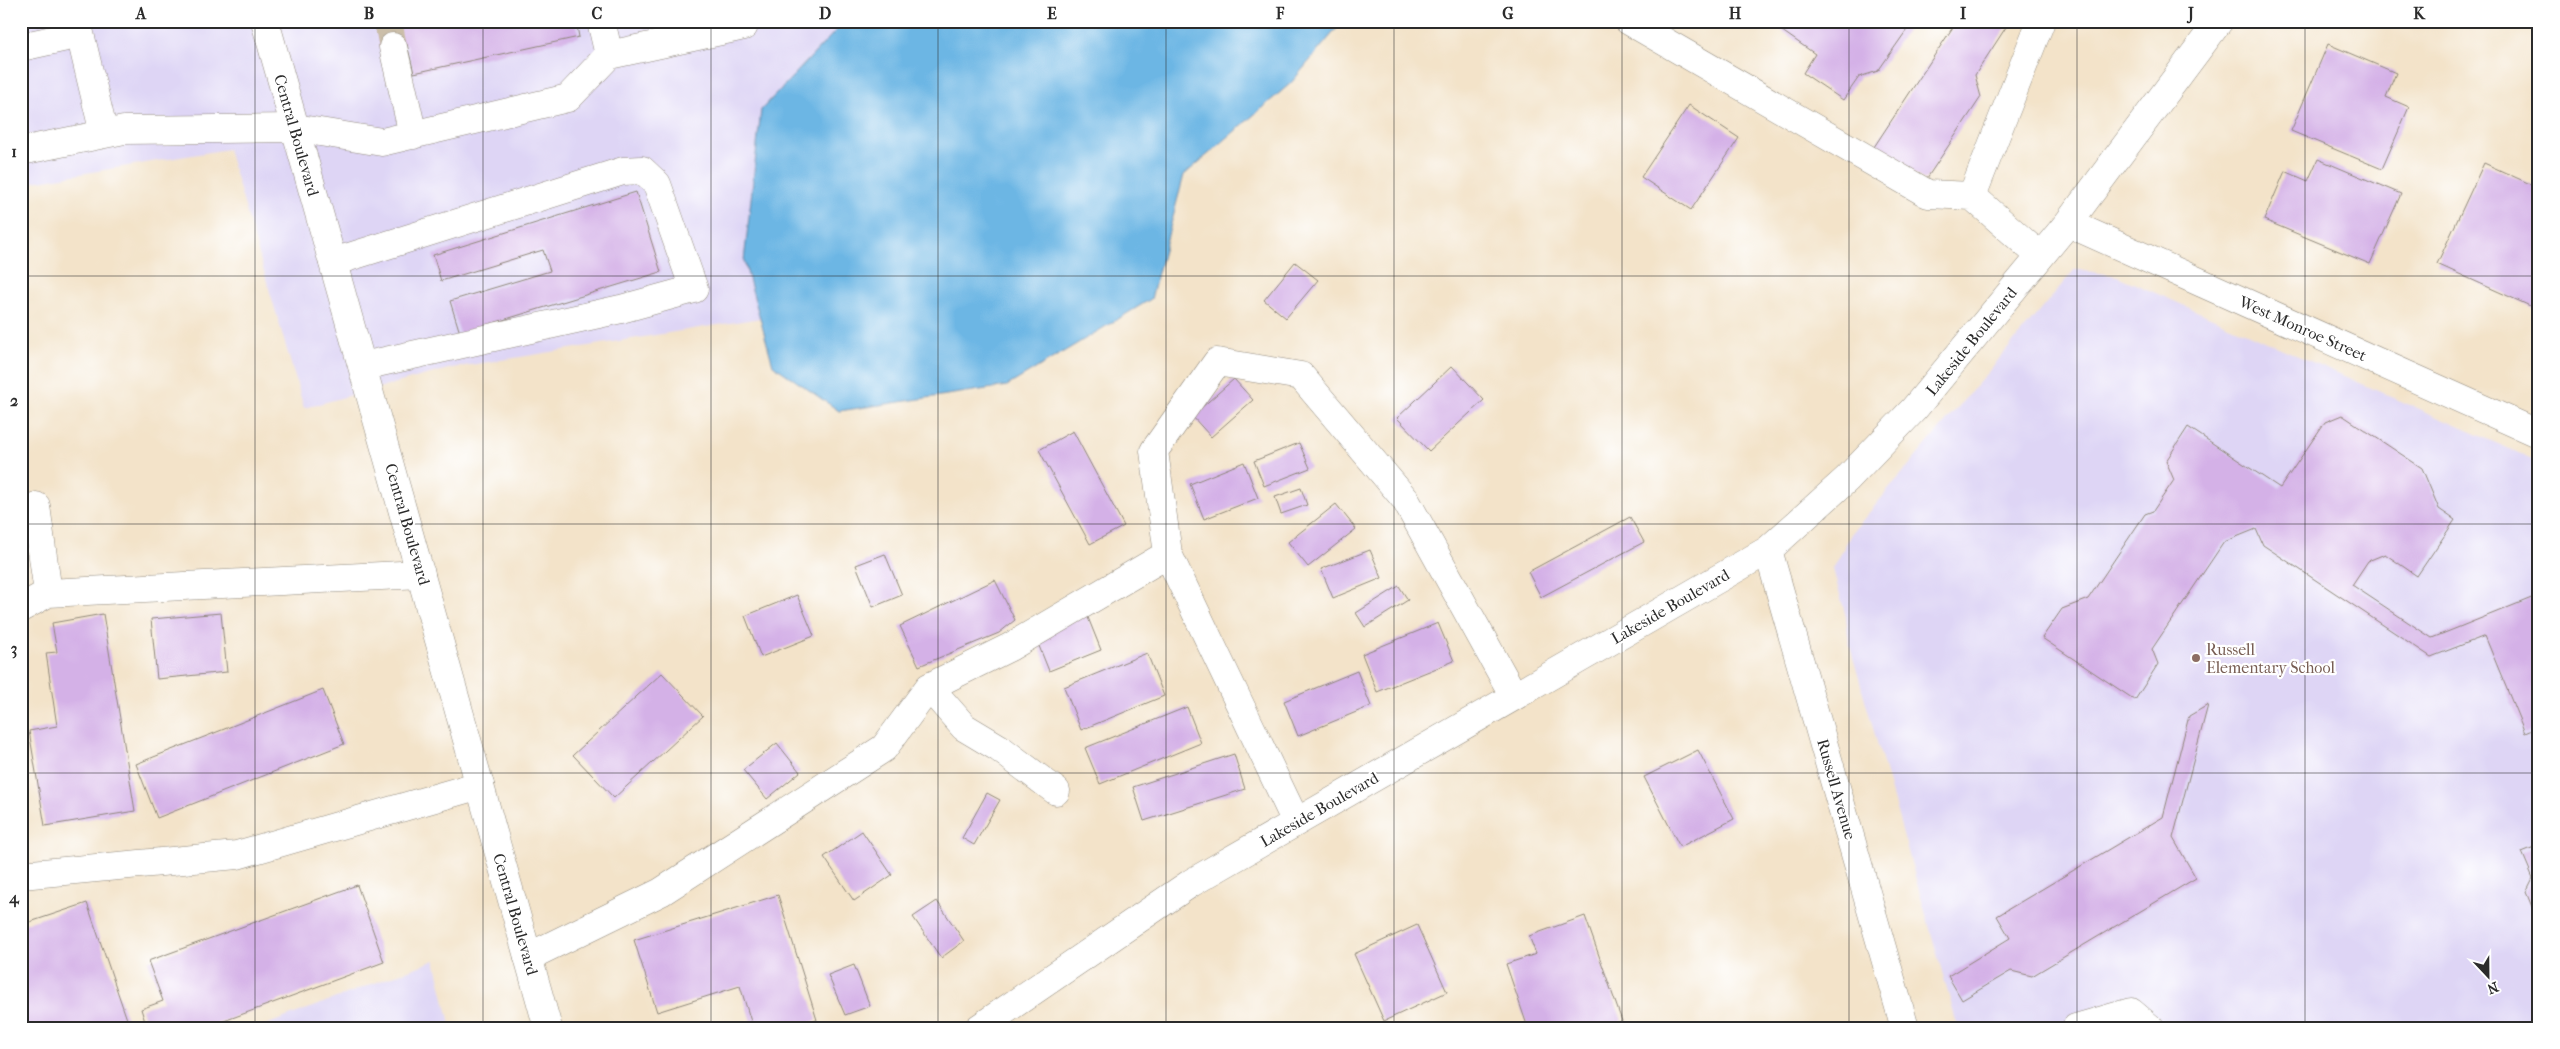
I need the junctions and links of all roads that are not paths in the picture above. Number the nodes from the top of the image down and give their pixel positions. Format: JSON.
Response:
{"nodes":[{"id":1,"x":265,"y":21,"type":"edge"},
{"id":2,"x":602,"y":21,"type":"edge"},
{"id":3,"x":1630,"y":21,"type":"edge"},
{"id":4,"x":2041,"y":21,"type":"edge"},
{"id":5,"x":2219,"y":21,"type":"edge"},
{"id":6,"x":744,"y":26,"type":"dead end"},
{"id":7,"x":78,"y":28,"type":"edge"},
{"id":8,"x":21,"y":47,"type":"edge"},
{"id":9,"x":393,"y":47,"type":"tunnel mouth"},
{"id":10,"x":609,"y":55,"type":"junction"},
{"id":11,"x":295,"y":128,"type":"junction"},
{"id":12,"x":104,"y":134,"type":"junction"},
{"id":13,"x":413,"y":135,"type":"junction"},
{"id":14,"x":21,"y":151,"type":"edge"},
{"id":15,"x":1972,"y":196,"type":"junction"},
{"id":16,"x":2068,"y":223,"type":"junction"},
{"id":17,"x":2040,"y":256,"type":"junction"},
{"id":18,"x":333,"y":262,"type":"junction"},
{"id":19,"x":363,"y":366,"type":"junction"},
{"id":20,"x":2539,"y":434,"type":"edge"},
{"id":21,"x":36,"y":506,"type":"dead end"},
{"id":22,"x":1768,"y":550,"type":"junction"},
{"id":23,"x":1168,"y":554,"type":"junction"},
{"id":24,"x":421,"y":574,"type":"junction"},
{"id":25,"x":48,"y":593,"type":"junction"},
{"id":26,"x":21,"y":608,"type":"edge"},
{"id":27,"x":929,"y":686,"type":"junction"},
{"id":28,"x":1514,"y":696,"type":"junction"},
{"id":29,"x":480,"y":785,"type":"junction"},
{"id":30,"x":1056,"y":791,"type":"dead end"},
{"id":31,"x":1296,"y":822,"type":"junction"},
{"id":32,"x":21,"y":875,"type":"edge"},
{"id":33,"x":528,"y":957,"type":"junction"},
{"id":34,"x":542,"y":1026,"type":"edge"},
{"id":35,"x":979,"y":1028,"type":"edge"},
{"id":36,"x":1905,"y":1028,"type":"edge"},
{"id":37,"x":2076,"y":1028,"type":"edge"},
{"id":38,"x":2150,"y":1028,"type":"edge"}],
"edges":[{"from":1,"to":11,"type":"street","name":"Central Boulevard"},
{"from":2,"to":10,"type":"street"},
{"from":3,"to":15,"type":"street"},
{"from":4,"to":15,"type":"street"},
{"from":5,"to":16,"type":"street","name":"Lakeside Boulevard"},
{"from":6,"to":10,"type":"street"},
{"from":7,"to":8,"type":"street"},
{"from":7,"to":12,"type":"street"},
{"from":9,"to":13,"type":"street"},
{"from":10,"to":13,"type":"street"},
{"from":11,"to":12,"type":"street"},
{"from":11,"to":13,"type":"street"},
{"from":11,"to":18,"type":"street","name":"Central Boulevard"},
{"from":12,"to":14,"type":"street"},
{"from":15,"to":17,"type":"street"},
{"from":16,"to":17,"type":"street","name":"Lakeside Boulevard"},
{"from":16,"to":20,"type":"street","name":"West Monroe Street"},
{"from":17,"to":22,"type":"street","name":"Lakeside Boulevard"},
{"from":18,"to":19,"type":"street","name":"Central Boulevard"},
{"from":18,"to":19,"type":"street"},
{"from":19,"to":24,"type":"street","name":"Central Boulevard"},
{"from":21,"to":25,"type":"street"},
{"from":22,"to":28,"type":"street","name":"Lakeside Boulevard"},
{"from":22,"to":36,"type":"street","name":"Russell Avenue"},
{"from":23,"to":27,"type":"street"},
{"from":23,"to":28,"type":"street"},
{"from":23,"to":31,"type":"street"},
{"from":24,"to":25,"type":"street"},
{"from":24,"to":29,"type":"street","name":"Central Boulevard"},
{"from":25,"to":26,"type":"street"},
{"from":27,"to":30,"type":"street"},
{"from":27,"to":33,"type":"street"},
{"from":28,"to":31,"type":"street","name":"Lakeside Boulevard"},
{"from":29,"to":32,"type":"street"},
{"from":29,"to":33,"type":"street","name":"Central Boulevard"},
{"from":31,"to":35,"type":"street","name":"Lakeside Boulevard"},
{"from":33,"to":34,"type":"street","name":"Central Boulevard"},
{"from":37,"to":38,"type":"street"}]}
